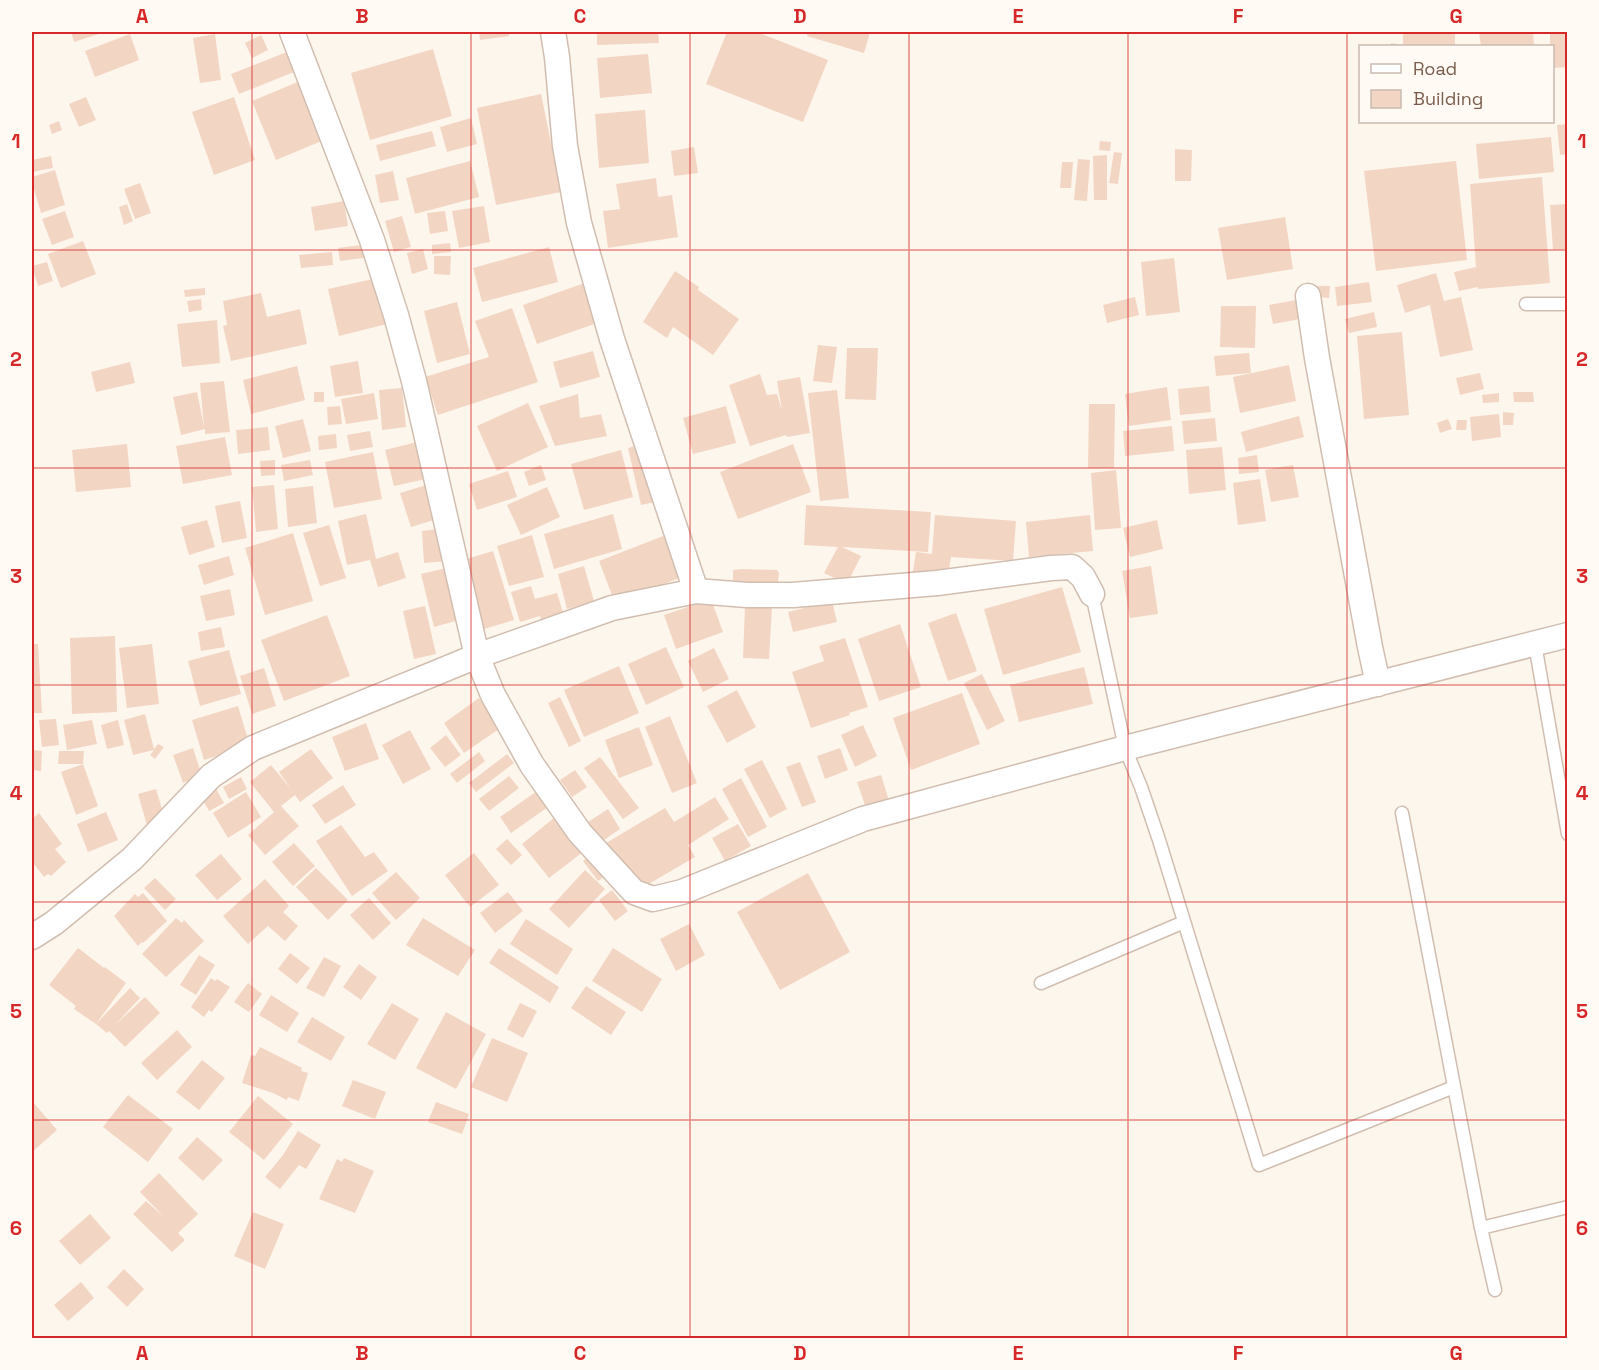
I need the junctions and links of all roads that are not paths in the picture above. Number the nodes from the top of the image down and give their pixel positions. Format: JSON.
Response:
{"nodes":[{"id":1,"x":292,"y":32,"type":"edge"},
{"id":2,"x":553,"y":32,"type":"edge"},
{"id":3,"x":1308,"y":296,"type":"dead end"},
{"id":4,"x":1526,"y":304,"type":"dead end"},
{"id":5,"x":1568,"y":304,"type":"edge"},
{"id":6,"x":696,"y":591,"type":"junction"},
{"id":7,"x":1092,"y":594,"type":"joint"},
{"id":8,"x":1568,"y":635,"type":"edge"},
{"id":9,"x":1535,"y":644,"type":"junction"},
{"id":10,"x":477,"y":656,"type":"junction"},
{"id":11,"x":1378,"y":684,"type":"junction"},
{"id":12,"x":1125,"y":748,"type":"junction"},
{"id":13,"x":1402,"y":813,"type":"dead end"},
{"id":14,"x":1568,"y":834,"type":"edge"},
{"id":15,"x":1184,"y":922,"type":"junction"},
{"id":16,"x":32,"y":937,"type":"edge"},
{"id":17,"x":1041,"y":983,"type":"dead end"},
{"id":18,"x":1454,"y":1087,"type":"junction"},
{"id":19,"x":1568,"y":1207,"type":"edge"},
{"id":20,"x":1481,"y":1228,"type":"junction"},
{"id":21,"x":1496,"y":1290,"type":"dead end"}],
"edges":[{"from":1,"to":10,"type":"street"},
{"from":2,"to":6,"type":"street"},
{"from":3,"to":11,"type":"street"},
{"from":4,"to":5,"type":"lane"},
{"from":6,"to":7,"type":"street"},
{"from":6,"to":10,"type":"street"},
{"from":7,"to":12,"type":"lane"},
{"from":8,"to":9,"type":"street"},
{"from":9,"to":11,"type":"street"},
{"from":9,"to":14,"type":"lane"},
{"from":10,"to":12,"type":"street"},
{"from":10,"to":16,"type":"street"},
{"from":11,"to":12,"type":"street"},
{"from":12,"to":15,"type":"lane"},
{"from":13,"to":18,"type":"lane"},
{"from":15,"to":17,"type":"lane"},
{"from":15,"to":18,"type":"lane"},
{"from":18,"to":20,"type":"lane"},
{"from":19,"to":20,"type":"lane"},
{"from":20,"to":21,"type":"lane"}]}
